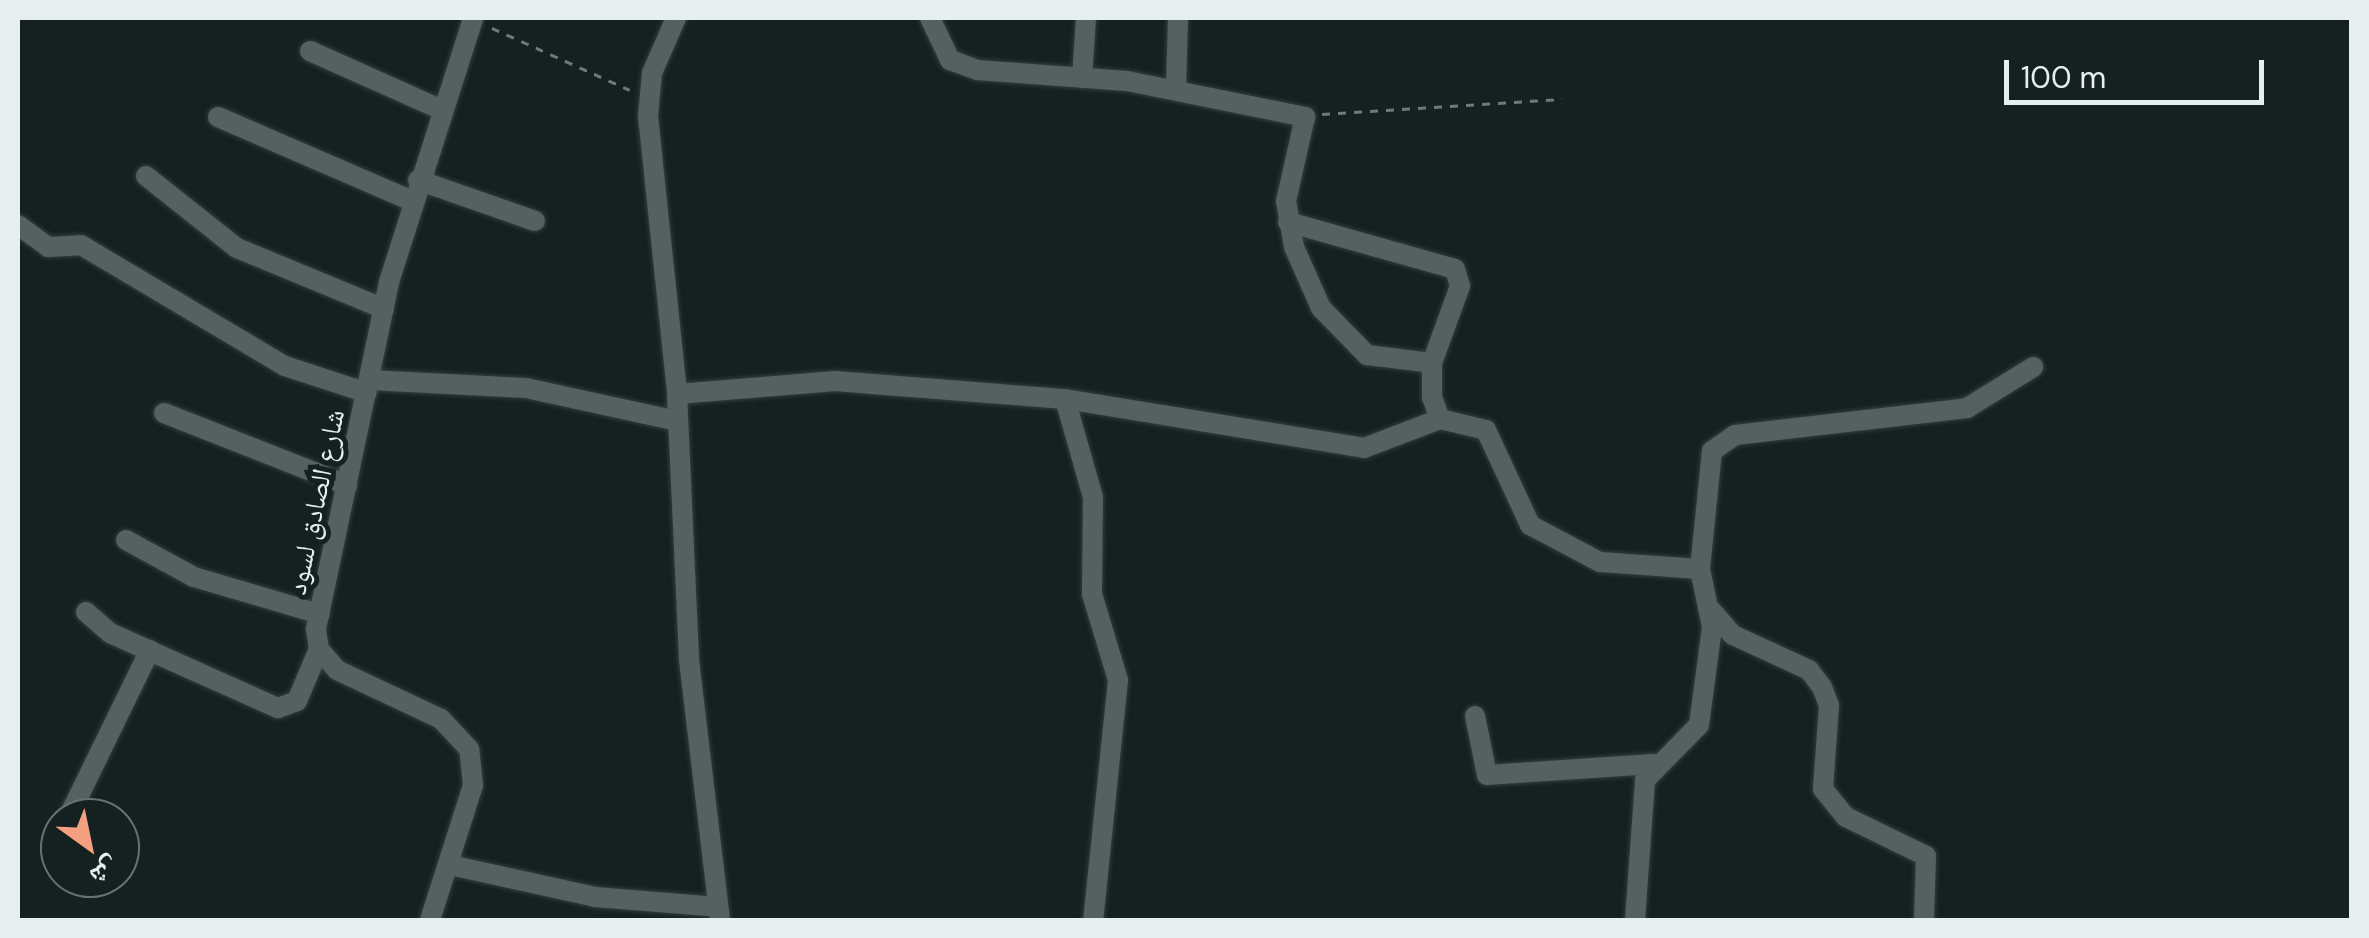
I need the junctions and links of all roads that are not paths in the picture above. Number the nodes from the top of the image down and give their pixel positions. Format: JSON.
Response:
{"nodes":[{"id":1,"x":676,"y":18,"type":"edge"},
{"id":2,"x":930,"y":18,"type":"edge"},
{"id":3,"x":1086,"y":18,"type":"edge"},
{"id":4,"x":1178,"y":18,"type":"edge"},
{"id":5,"x":472,"y":19,"type":"edge"},
{"id":6,"x":310,"y":51,"type":"dead end"},
{"id":7,"x":1082,"y":78,"type":"junction"},
{"id":8,"x":1176,"y":89,"type":"junction"},
{"id":9,"x":442,"y":110,"type":"junction"},
{"id":10,"x":218,"y":117,"type":"dead end"},
{"id":11,"x":146,"y":176,"type":"dead end"},
{"id":12,"x":418,"y":180,"type":"junction"},
{"id":13,"x":412,"y":202,"type":"junction"},
{"id":14,"x":536,"y":221,"type":"dead end"},
{"id":15,"x":1288,"y":222,"type":"junction"},
{"id":16,"x":18,"y":225,"type":"edge"},
{"id":17,"x":384,"y":309,"type":"junction"},
{"id":18,"x":1432,"y":362,"type":"junction"},
{"id":19,"x":2033,"y":367,"type":"dead end"},
{"id":20,"x":368,"y":387,"type":"junction"},
{"id":21,"x":677,"y":394,"type":"junction"},
{"id":22,"x":1064,"y":399,"type":"junction"},
{"id":23,"x":164,"y":413,"type":"dead end"},
{"id":24,"x":1440,"y":419,"type":"junction"},
{"id":25,"x":677,"y":421,"type":"junction"},
{"id":26,"x":347,"y":485,"type":"junction"},
{"id":27,"x":126,"y":540,"type":"dead end"},
{"id":28,"x":1700,"y":569,"type":"junction"},
{"id":29,"x":1711,"y":610,"type":"junction"},
{"id":30,"x":86,"y":612,"type":"dead end"},
{"id":31,"x":320,"y":614,"type":"junction"},
{"id":32,"x":318,"y":649,"type":"junction"},
{"id":33,"x":150,"y":650,"type":"junction"},
{"id":34,"x":1476,"y":716,"type":"dead end"},
{"id":35,"x":1652,"y":764,"type":"junction"},
{"id":36,"x":78,"y":798,"type":"edge"},
{"id":37,"x":450,"y":865,"type":"junction"},
{"id":38,"x":719,"y":914,"type":"edge"},
{"id":39,"x":430,"y":920,"type":"edge"},
{"id":40,"x":1092,"y":920,"type":"edge"},
{"id":41,"x":1635,"y":920,"type":"edge"},
{"id":42,"x":1924,"y":920,"type":"edge"}],
"edges":[{"from":1,"to":21,"type":"street"},
{"from":2,"to":7,"type":"street"},
{"from":3,"to":7,"type":"street"},
{"from":4,"to":8,"type":"street"},
{"from":5,"to":9,"type":"street","name":"شارع الصادق لسود"},
{"from":6,"to":9,"type":"street"},
{"from":7,"to":8,"type":"street"},
{"from":8,"to":15,"type":"street"},
{"from":9,"to":12,"type":"street","name":"شارع الصادق لسود"},
{"from":10,"to":13,"type":"street"},
{"from":11,"to":17,"type":"street"},
{"from":12,"to":13,"type":"street","name":"شارع الصادق لسود"},
{"from":12,"to":14,"type":"street"},
{"from":13,"to":17,"type":"street","name":"شارع الصادق لسود"},
{"from":15,"to":18,"type":"street"},
{"from":15,"to":18,"type":"street"},
{"from":16,"to":20,"type":"street"},
{"from":17,"to":20,"type":"street","name":"شارع الصادق لسود"},
{"from":18,"to":24,"type":"street"},
{"from":19,"to":28,"type":"street"},
{"from":20,"to":25,"type":"street"},
{"from":20,"to":26,"type":"street","name":"شارع الصادق لسود"},
{"from":21,"to":22,"type":"street"},
{"from":21,"to":25,"type":"street"},
{"from":22,"to":24,"type":"street"},
{"from":22,"to":40,"type":"street"},
{"from":23,"to":26,"type":"street"},
{"from":24,"to":28,"type":"street"},
{"from":25,"to":38,"type":"street"},
{"from":26,"to":31,"type":"street","name":"شارع الصادق لسود"},
{"from":27,"to":31,"type":"street"},
{"from":28,"to":29,"type":"street"},
{"from":29,"to":35,"type":"street"},
{"from":29,"to":42,"type":"street"},
{"from":30,"to":33,"type":"street","name":"شارع الصادق لسود"},
{"from":31,"to":32,"type":"street","name":"شارع الصادق لسود"},
{"from":32,"to":33,"type":"street","name":"شارع الصادق لسود"},
{"from":32,"to":37,"type":"street"},
{"from":33,"to":36,"type":"street"},
{"from":34,"to":35,"type":"street"},
{"from":35,"to":41,"type":"street"},
{"from":37,"to":38,"type":"street"},
{"from":37,"to":39,"type":"street"}]}
